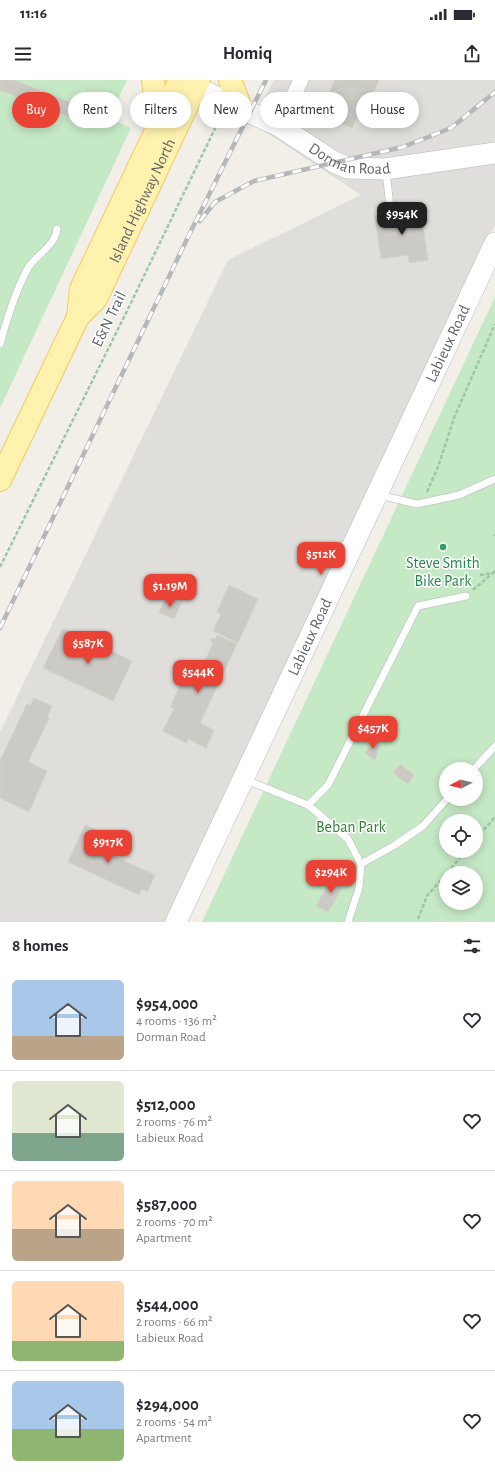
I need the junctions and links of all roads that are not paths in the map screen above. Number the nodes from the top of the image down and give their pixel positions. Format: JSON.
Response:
{"nodes":[{"id":1,"x":153,"y":80,"type":"edge"},
{"id":2,"x":301,"y":80,"type":"edge"},
{"id":3,"x":191,"y":82,"type":"edge"},
{"id":4,"x":225,"y":90,"type":"edge"},
{"id":5,"x":295,"y":92,"type":"edge"},
{"id":6,"x":282,"y":128,"type":"edge"},
{"id":7,"x":156,"y":130,"type":"junction"},
{"id":8,"x":495,"y":153,"type":"edge"},
{"id":9,"x":385,"y":169,"type":"junction"},
{"id":10,"x":390,"y":207,"type":"dead end"},
{"id":11,"x":57,"y":229,"type":"dead end"},
{"id":12,"x":495,"y":243,"type":"edge"},
{"id":13,"x":78,"y":317,"type":"junction"},
{"id":14,"x":0,"y":344,"type":"edge"},
{"id":15,"x":495,"y":479,"type":"edge"},
{"id":16,"x":0,"y":480,"type":"edge"},
{"id":17,"x":377,"y":494,"type":"junction"},
{"id":18,"x":466,"y":596,"type":"road end"},
{"id":19,"x":495,"y":746,"type":"edge"},
{"id":20,"x":480,"y":762,"type":"edge"},
{"id":21,"x":243,"y":778,"type":"junction"},
{"id":22,"x":308,"y":805,"type":"junction"},
{"id":23,"x":441,"y":806,"type":"edge"},
{"id":24,"x":361,"y":864,"type":"junction"},
{"id":25,"x":176,"y":922,"type":"edge"},
{"id":26,"x":348,"y":922,"type":"edge"}],
"edges":[{"from":1,"to":7,"type":"main road"},
{"from":2,"to":5,"type":"street"},
{"from":3,"to":4,"type":"street"},
{"from":3,"to":7,"type":"main road","name":"Island Highway North"},
{"from":3,"to":13,"type":"main road","name":"Island Highway North"},
{"from":6,"to":9,"type":"street","name":"Dorman Road"},
{"from":7,"to":13,"type":"main road","name":"Island Highway North"},
{"from":8,"to":9,"type":"street","name":"Dorman Road"},
{"from":9,"to":10,"type":"lane"},
{"from":11,"to":14,"type":"lane"},
{"from":12,"to":17,"type":"street","name":"Labieux Road"},
{"from":13,"to":16,"type":"main road","name":"Island Highway North"},
{"from":15,"to":17,"type":"lane"},
{"from":17,"to":21,"type":"street","name":"Labieux Road"},
{"from":18,"to":22,"type":"lane"},
{"from":19,"to":20,"type":"lane"},
{"from":21,"to":22,"type":"lane"},
{"from":21,"to":25,"type":"street","name":"Labieux Road"},
{"from":22,"to":24,"type":"lane"},
{"from":23,"to":24,"type":"lane"},
{"from":24,"to":26,"type":"lane"}]}
